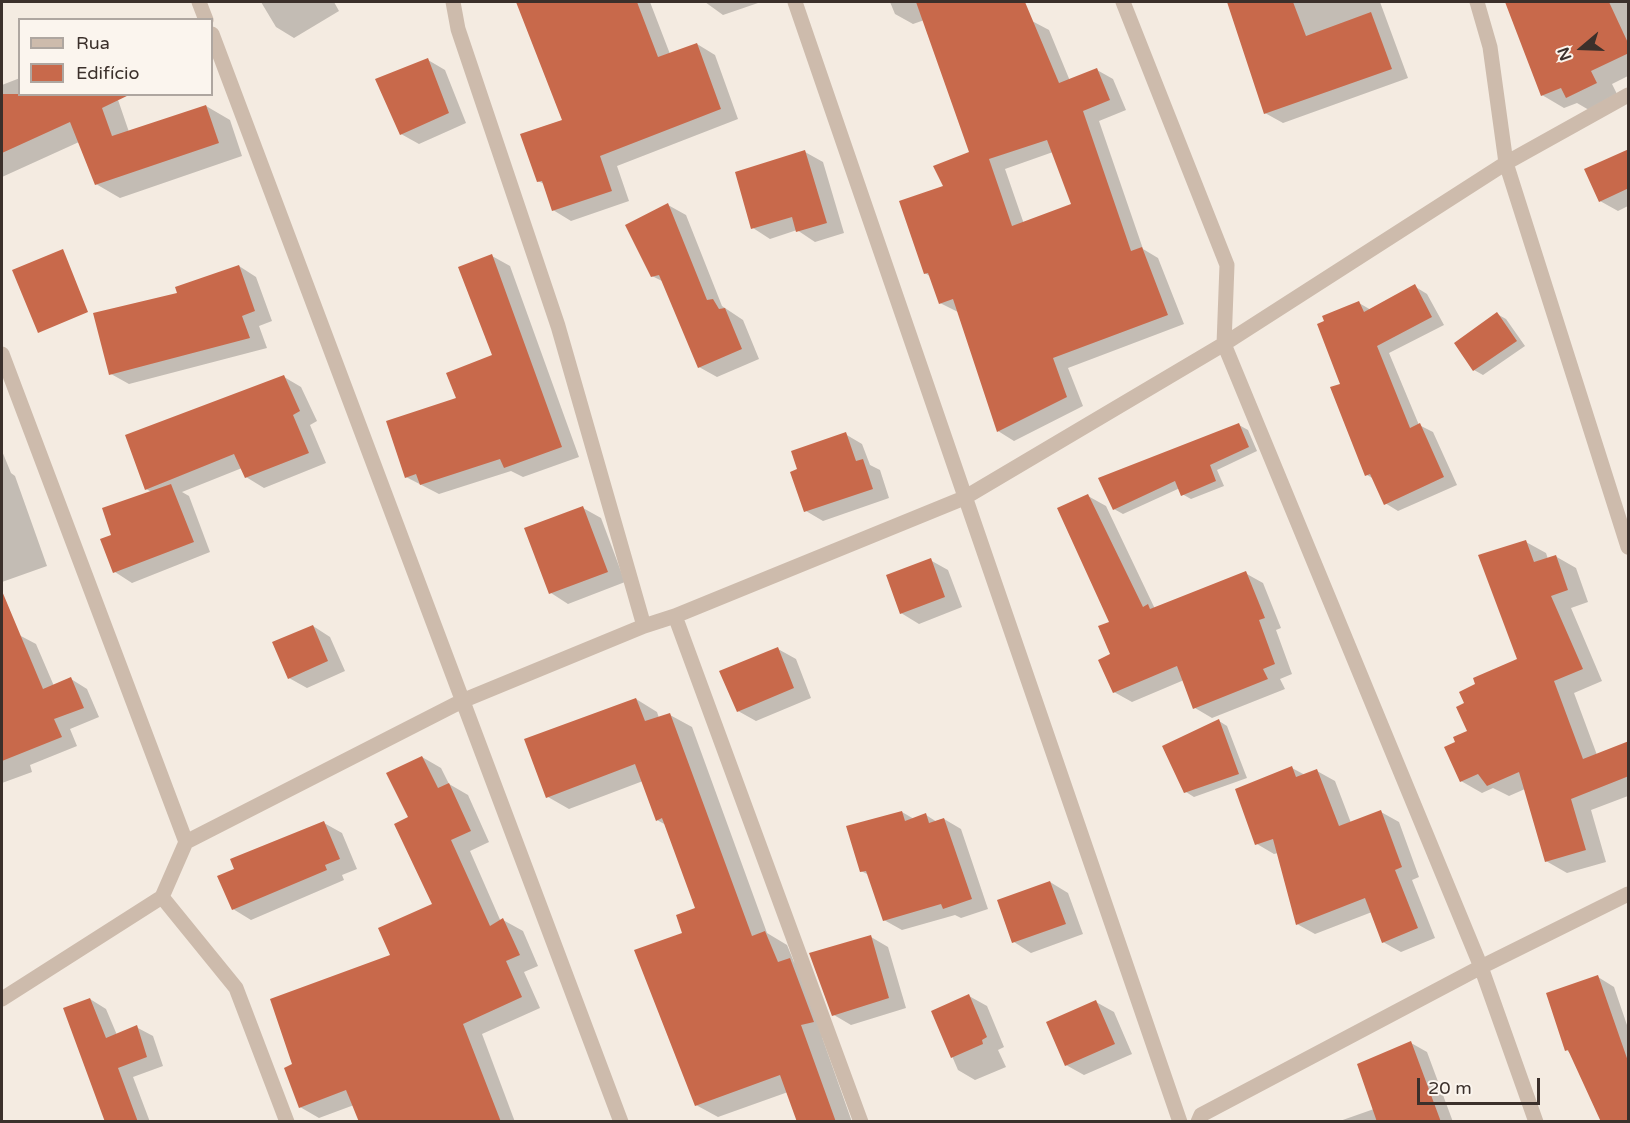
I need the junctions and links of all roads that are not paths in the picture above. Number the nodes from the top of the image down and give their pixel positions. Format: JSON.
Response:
{"nodes":[{"id":1,"x":200,"y":2,"type":"edge"},
{"id":2,"x":453,"y":2,"type":"edge"},
{"id":3,"x":795,"y":2,"type":"edge"},
{"id":4,"x":1123,"y":2,"type":"edge"},
{"id":5,"x":1477,"y":2,"type":"edge"},
{"id":6,"x":205,"y":18,"type":"edge"},
{"id":7,"x":213,"y":37,"type":"edge"},
{"id":8,"x":1629,"y":95,"type":"edge"},
{"id":9,"x":1506,"y":163,"type":"junction"},
{"id":10,"x":1224,"y":344,"type":"junction"},
{"id":11,"x":2,"y":354,"type":"edge"},
{"id":12,"x":964,"y":498,"type":"junction"},
{"id":13,"x":1629,"y":547,"type":"edge"},
{"id":14,"x":675,"y":616,"type":"junction"},
{"id":15,"x":644,"y":626,"type":"junction"},
{"id":16,"x":462,"y":701,"type":"junction"},
{"id":17,"x":186,"y":842,"type":"junction"},
{"id":18,"x":1629,"y":894,"type":"edge"},
{"id":19,"x":162,"y":897,"type":"junction"},
{"id":20,"x":1481,"y":968,"type":"junction"},
{"id":21,"x":2,"y":999,"type":"edge"},
{"id":22,"x":287,"y":1122,"type":"edge"},
{"id":23,"x":621,"y":1122,"type":"edge"},
{"id":24,"x":861,"y":1122,"type":"edge"},
{"id":25,"x":1180,"y":1122,"type":"edge"},
{"id":26,"x":1198,"y":1122,"type":"edge"},
{"id":27,"x":1536,"y":1122,"type":"edge"}],
"edges":[{"from":1,"to":6,"type":"street"},
{"from":2,"to":15,"type":"street"},
{"from":3,"to":12,"type":"street"},
{"from":4,"to":10,"type":"street"},
{"from":5,"to":9,"type":"street"},
{"from":7,"to":16,"type":"street"},
{"from":8,"to":9,"type":"street"},
{"from":9,"to":10,"type":"street"},
{"from":9,"to":13,"type":"street"},
{"from":10,"to":12,"type":"street"},
{"from":10,"to":20,"type":"street"},
{"from":11,"to":17,"type":"street"},
{"from":12,"to":14,"type":"street"},
{"from":12,"to":25,"type":"street"},
{"from":14,"to":15,"type":"street"},
{"from":14,"to":24,"type":"street"},
{"from":15,"to":16,"type":"street"},
{"from":16,"to":17,"type":"street"},
{"from":16,"to":23,"type":"street"},
{"from":17,"to":19,"type":"street"},
{"from":18,"to":20,"type":"street"},
{"from":19,"to":21,"type":"street"},
{"from":19,"to":22,"type":"street"},
{"from":20,"to":26,"type":"street"},
{"from":20,"to":27,"type":"street"}]}
